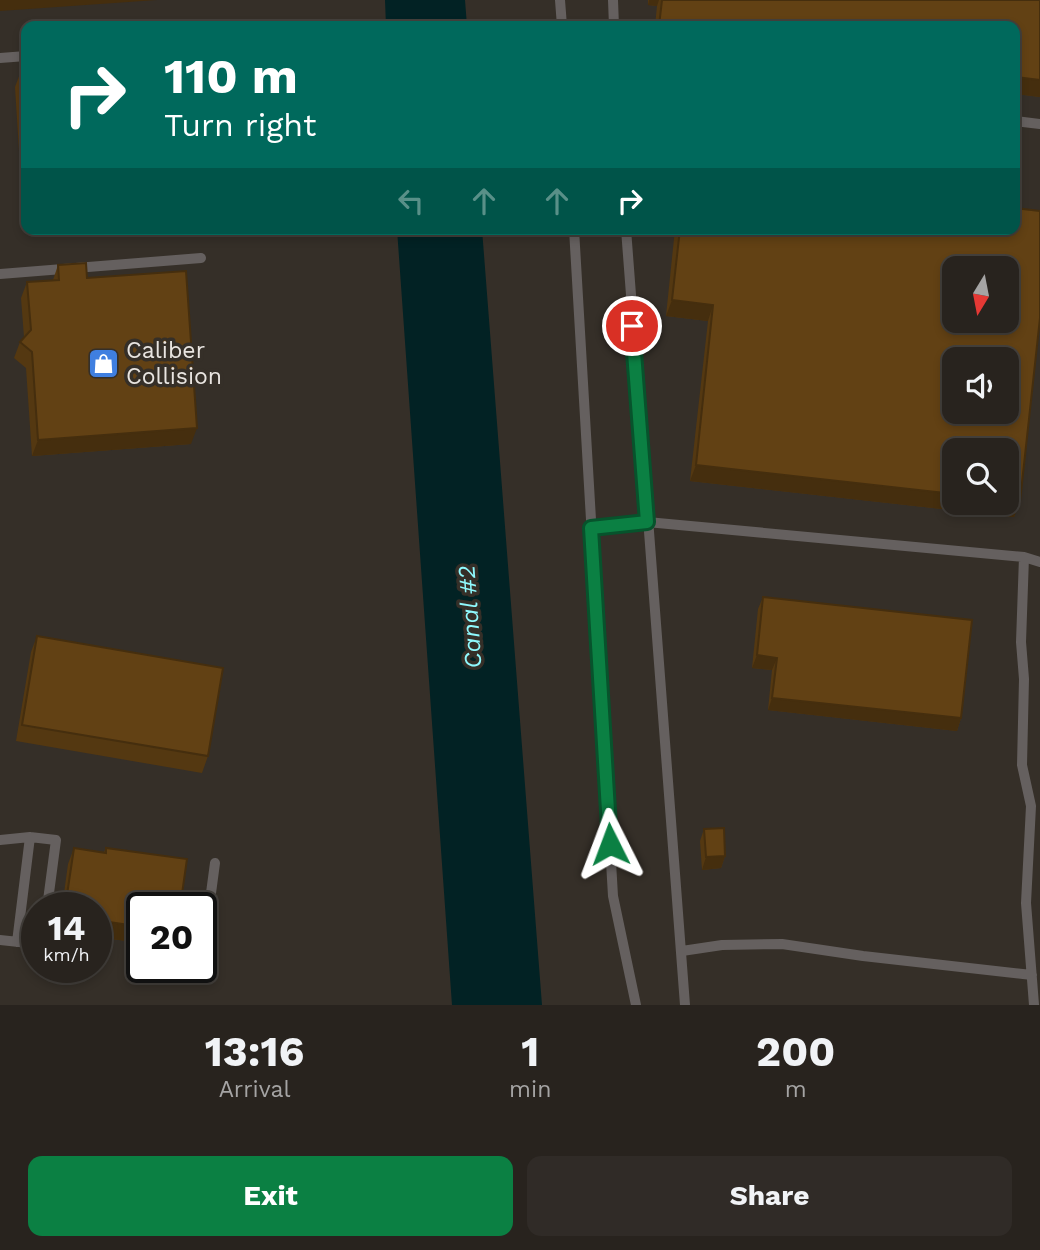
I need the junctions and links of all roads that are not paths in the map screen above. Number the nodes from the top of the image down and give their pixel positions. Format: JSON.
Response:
{"nodes":[{"id":1,"x":560,"y":0,"type":"edge"},
{"id":2,"x":613,"y":0,"type":"edge"},
{"id":3,"x":562,"y":21,"type":"edge"},
{"id":4,"x":614,"y":21,"type":"edge"},
{"id":5,"x":21,"y":56,"type":"edge"},
{"id":6,"x":0,"y":58,"type":"edge"},
{"id":7,"x":1020,"y":122,"type":"edge"},
{"id":8,"x":1040,"y":124,"type":"edge"},
{"id":9,"x":574,"y":235,"type":"edge"},
{"id":10,"x":626,"y":235,"type":"edge"},
{"id":11,"x":201,"y":258,"type":"dead end"},
{"id":12,"x":0,"y":274,"type":"edge"},
{"id":13,"x":647,"y":522,"type":"junction"},
{"id":14,"x":591,"y":528,"type":"junction"},
{"id":15,"x":1024,"y":557,"type":"junction"},
{"id":16,"x":1040,"y":562,"type":"edge"},
{"id":17,"x":30,"y":837,"type":"junction"},
{"id":18,"x":0,"y":840,"type":"edge"},
{"id":19,"x":215,"y":863,"type":"dead end"},
{"id":20,"x":49,"y":892,"type":"edge"},
{"id":21,"x":211,"y":892,"type":"edge"},
{"id":22,"x":0,"y":940,"type":"edge"},
{"id":23,"x":17,"y":942,"type":"junction"},
{"id":24,"x":21,"y":942,"type":"edge"},
{"id":25,"x":682,"y":951,"type":"junction"},
{"id":26,"x":1032,"y":975,"type":"junction"},
{"id":27,"x":636,"y":1005,"type":"edge"},
{"id":28,"x":685,"y":1005,"type":"edge"},
{"id":29,"x":1034,"y":1005,"type":"edge"}],
"edges":[{"from":1,"to":3,"type":"lane"},
{"from":2,"to":4,"type":"lane"},
{"from":5,"to":6,"type":"lane"},
{"from":7,"to":8,"type":"lane"},
{"from":9,"to":14,"type":"lane"},
{"from":10,"to":13,"type":"lane"},
{"from":11,"to":12,"type":"lane"},
{"from":13,"to":14,"type":"lane"},
{"from":13,"to":15,"type":"lane"},
{"from":13,"to":25,"type":"lane"},
{"from":14,"to":27,"type":"lane"},
{"from":15,"to":16,"type":"lane"},
{"from":15,"to":26,"type":"lane"},
{"from":17,"to":18,"type":"lane"},
{"from":17,"to":20,"type":"lane"},
{"from":17,"to":23,"type":"lane"},
{"from":19,"to":21,"type":"lane"},
{"from":22,"to":23,"type":"lane"},
{"from":23,"to":24,"type":"lane"},
{"from":25,"to":26,"type":"lane"},
{"from":25,"to":28,"type":"lane"},
{"from":26,"to":29,"type":"lane"}]}
